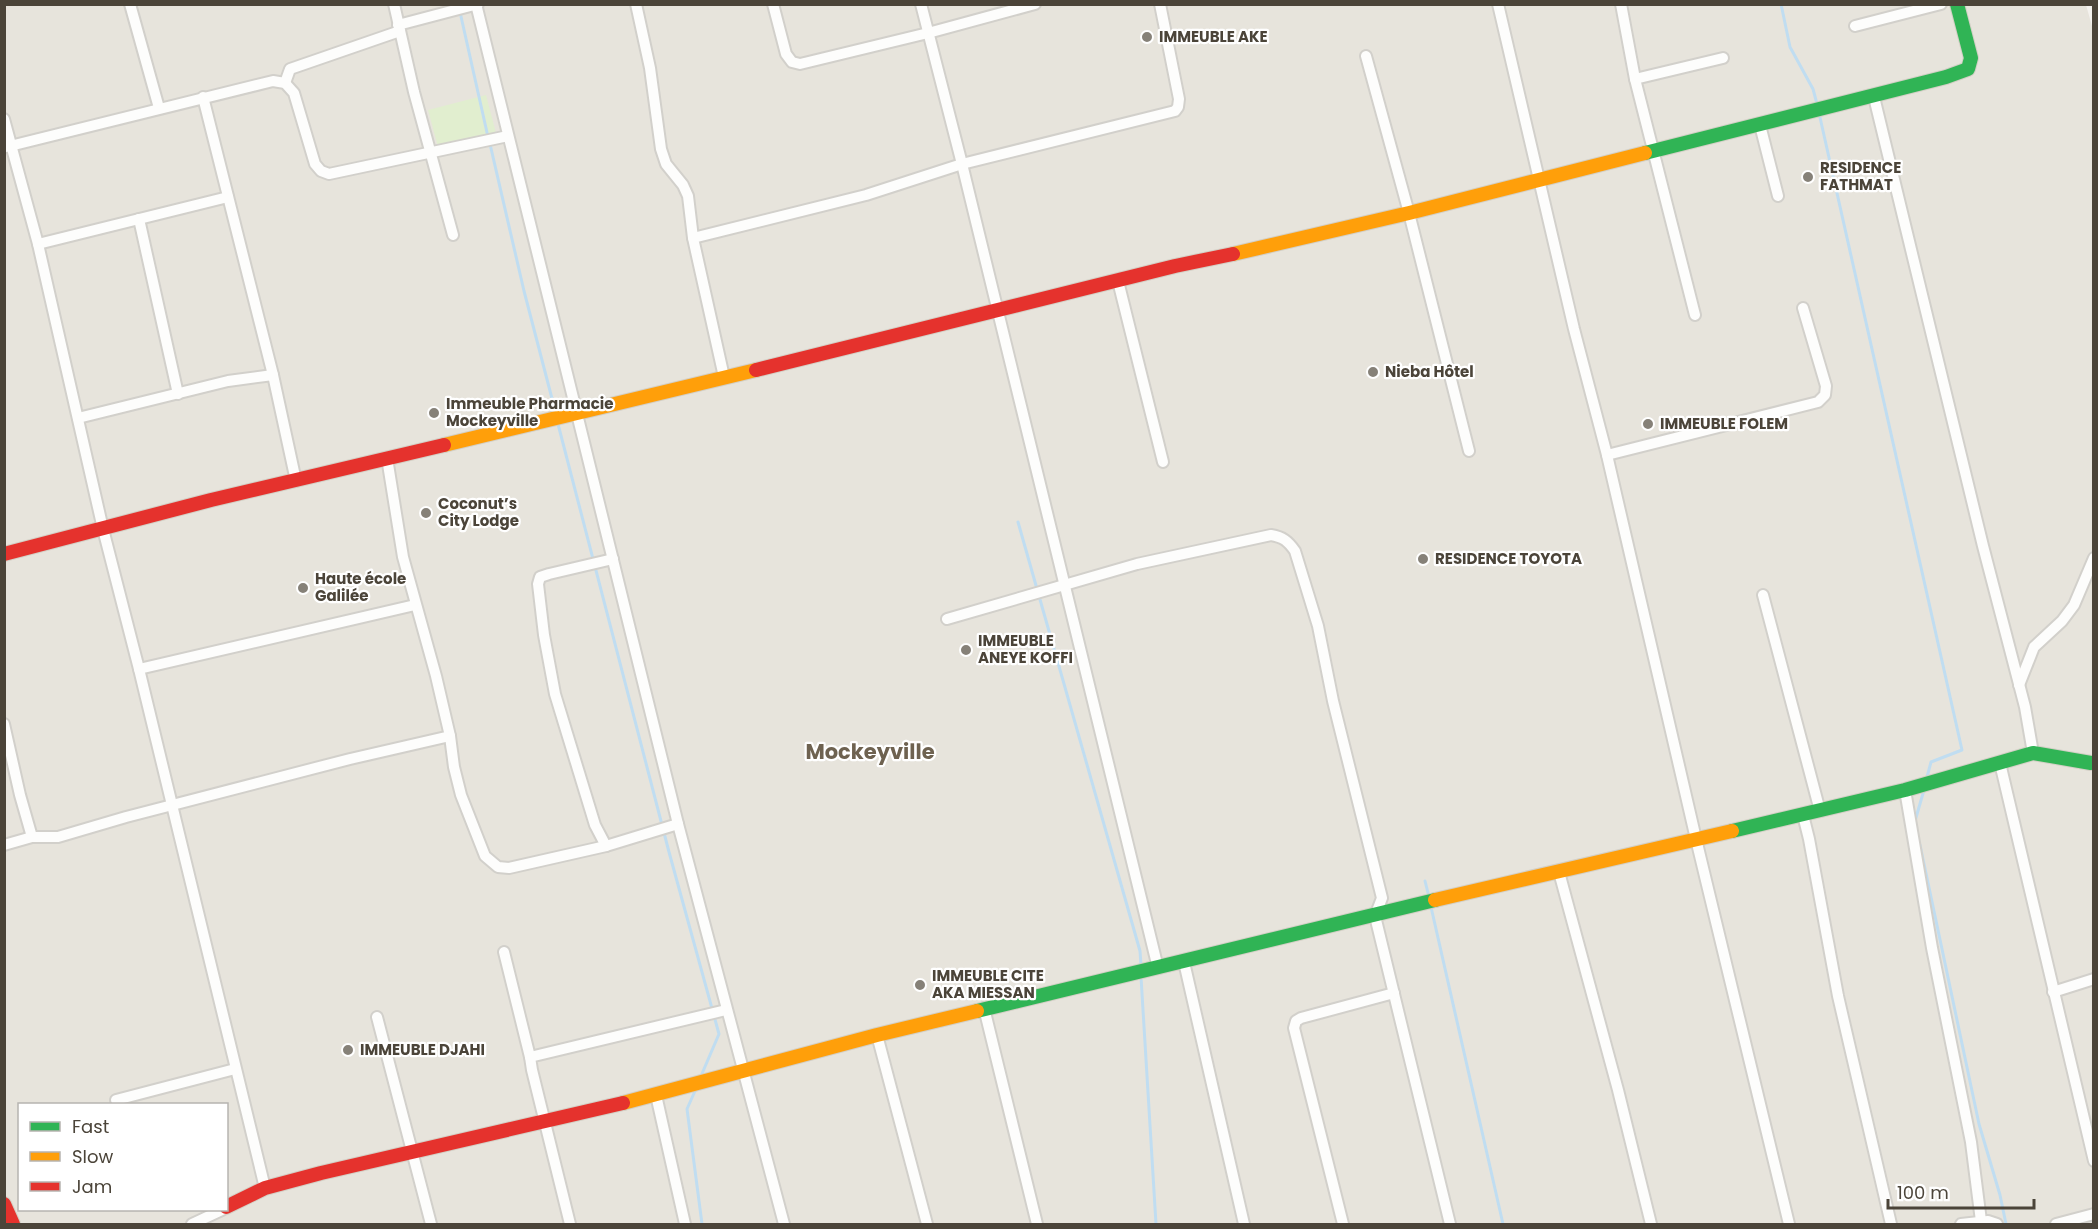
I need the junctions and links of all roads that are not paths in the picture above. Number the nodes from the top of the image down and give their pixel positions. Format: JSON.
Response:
{"nodes":[{"id":1,"x":130,"y":4,"type":"edge"},
{"id":2,"x":394,"y":4,"type":"edge"},
{"id":3,"x":636,"y":4,"type":"edge"},
{"id":4,"x":773,"y":4,"type":"edge"},
{"id":5,"x":921,"y":4,"type":"edge"},
{"id":6,"x":1035,"y":4,"type":"edge"},
{"id":7,"x":1160,"y":4,"type":"edge"},
{"id":8,"x":1498,"y":4,"type":"edge"},
{"id":9,"x":1621,"y":4,"type":"edge"},
{"id":10,"x":1941,"y":4,"type":"edge"},
{"id":11,"x":1957,"y":4,"type":"edge"},
{"id":12,"x":477,"y":5,"type":"edge"},
{"id":13,"x":1855,"y":26,"type":"dead end"},
{"id":14,"x":399,"y":28,"type":"junction"},
{"id":15,"x":928,"y":33,"type":"junction"},
{"id":16,"x":1366,"y":56,"type":"dead end"},
{"id":17,"x":1723,"y":58,"type":"dead end"},
{"id":18,"x":1635,"y":79,"type":"junction"},
{"id":19,"x":285,"y":83,"type":"junction"},
{"id":20,"x":203,"y":97,"type":"junction"},
{"id":21,"x":1874,"y":97,"type":"junction"},
{"id":22,"x":159,"y":108,"type":"junction"},
{"id":23,"x":4,"y":119,"type":"edge"},
{"id":24,"x":1760,"y":125,"type":"junction"},
{"id":25,"x":508,"y":136,"type":"junction"},
{"id":26,"x":8,"y":146,"type":"edge"},
{"id":27,"x":1654,"y":152,"type":"junction"},
{"id":28,"x":431,"y":153,"type":"junction"},
{"id":29,"x":962,"y":164,"type":"junction"},
{"id":30,"x":1539,"y":180,"type":"junction"},
{"id":31,"x":1778,"y":196,"type":"dead end"},
{"id":32,"x":228,"y":197,"type":"junction"},
{"id":33,"x":1409,"y":213,"type":"junction"},
{"id":34,"x":139,"y":219,"type":"junction"},
{"id":35,"x":453,"y":235,"type":"dead end"},
{"id":36,"x":693,"y":238,"type":"junction"},
{"id":37,"x":38,"y":244,"type":"junction"},
{"id":38,"x":1118,"y":281,"type":"junction"},
{"id":39,"x":1803,"y":308,"type":"dead end"},
{"id":40,"x":997,"y":310,"type":"junction"},
{"id":41,"x":1695,"y":315,"type":"dead end"},
{"id":42,"x":273,"y":375,"type":"junction"},
{"id":43,"x":724,"y":377,"type":"junction"},
{"id":44,"x":178,"y":394,"type":"junction"},
{"id":45,"x":578,"y":414,"type":"junction"},
{"id":46,"x":78,"y":418,"type":"junction"},
{"id":47,"x":1469,"y":451,"type":"dead end"},
{"id":48,"x":1606,"y":455,"type":"junction"},
{"id":49,"x":387,"y":458,"type":"junction"},
{"id":50,"x":1163,"y":462,"type":"dead end"},
{"id":51,"x":296,"y":481,"type":"junction"},
{"id":52,"x":104,"y":529,"type":"junction"},
{"id":53,"x":4,"y":554,"type":"edge"},
{"id":54,"x":2094,"y":558,"type":"edge"},
{"id":55,"x":613,"y":559,"type":"junction"},
{"id":56,"x":1064,"y":584,"type":"junction"},
{"id":57,"x":1763,"y":595,"type":"dead end"},
{"id":58,"x":415,"y":605,"type":"junction"},
{"id":59,"x":947,"y":619,"type":"dead end"},
{"id":60,"x":139,"y":669,"type":"junction"},
{"id":61,"x":2019,"y":685,"type":"junction"},
{"id":62,"x":4,"y":724,"type":"edge"},
{"id":63,"x":450,"y":735,"type":"junction"},
{"id":64,"x":2033,"y":753,"type":"junction"},
{"id":65,"x":2091,"y":762,"type":"dead end"},
{"id":66,"x":2000,"y":763,"type":"junction"},
{"id":67,"x":1905,"y":790,"type":"junction"},
{"id":68,"x":172,"y":806,"type":"junction"},
{"id":69,"x":1820,"y":811,"type":"junction"},
{"id":70,"x":1803,"y":815,"type":"junction"},
{"id":71,"x":678,"y":824,"type":"junction"},
{"id":72,"x":33,"y":837,"type":"junction"},
{"id":73,"x":1696,"y":839,"type":"junction"},
{"id":74,"x":4,"y":845,"type":"edge"},
{"id":75,"x":606,"y":846,"type":"junction"},
{"id":76,"x":1559,"y":872,"type":"junction"},
{"id":77,"x":1375,"y":916,"type":"junction"},
{"id":78,"x":504,"y":952,"type":"dead end"},
{"id":79,"x":1184,"y":962,"type":"junction"},
{"id":80,"x":1158,"y":968,"type":"junction"},
{"id":81,"x":2094,"y":979,"type":"edge"},
{"id":82,"x":2053,"y":992,"type":"junction"},
{"id":83,"x":1394,"y":993,"type":"junction"},
{"id":84,"x":984,"y":1008,"type":"junction"},
{"id":85,"x":726,"y":1010,"type":"junction"},
{"id":86,"x":377,"y":1017,"type":"dead end"},
{"id":87,"x":877,"y":1035,"type":"junction"},
{"id":88,"x":530,"y":1057,"type":"junction"},
{"id":89,"x":235,"y":1069,"type":"junction"},
{"id":90,"x":745,"y":1071,"type":"junction"},
{"id":91,"x":656,"y":1095,"type":"junction"},
{"id":92,"x":116,"y":1100,"type":"dead end"},
{"id":93,"x":544,"y":1121,"type":"junction"},
{"id":94,"x":412,"y":1152,"type":"junction"},
{"id":95,"x":2094,"y":1161,"type":"edge"},
{"id":96,"x":265,"y":1188,"type":"junction"},
{"id":97,"x":228,"y":1206,"type":"edge"},
{"id":98,"x":5,"y":1208,"type":"edge"},
{"id":99,"x":218,"y":1211,"type":"edge"},
{"id":100,"x":2094,"y":1214,"type":"edge"},
{"id":101,"x":1981,"y":1221,"type":"junction"},
{"id":102,"x":13,"y":1224,"type":"edge"},
{"id":103,"x":192,"y":1224,"type":"edge"},
{"id":104,"x":431,"y":1224,"type":"edge"},
{"id":105,"x":570,"y":1224,"type":"edge"},
{"id":106,"x":685,"y":1224,"type":"edge"},
{"id":107,"x":784,"y":1224,"type":"edge"},
{"id":108,"x":927,"y":1224,"type":"edge"},
{"id":109,"x":1037,"y":1224,"type":"edge"},
{"id":110,"x":1244,"y":1224,"type":"edge"},
{"id":111,"x":1343,"y":1224,"type":"edge"},
{"id":112,"x":1450,"y":1224,"type":"edge"},
{"id":113,"x":1652,"y":1224,"type":"edge"},
{"id":114,"x":1789,"y":1224,"type":"edge"},
{"id":115,"x":1891,"y":1224,"type":"edge"},
{"id":116,"x":1961,"y":1224,"type":"edge"},
{"id":117,"x":1998,"y":1224,"type":"edge"},
{"id":118,"x":2056,"y":1224,"type":"edge"}],
"edges":[{"from":1,"to":22,"type":"street"},
{"from":2,"to":14,"type":"street"},
{"from":3,"to":36,"type":"street"},
{"from":4,"to":15,"type":"street"},
{"from":5,"to":15,"type":"street"},
{"from":6,"to":15,"type":"street"},
{"from":7,"to":29,"type":"street"},
{"from":8,"to":30,"type":"street"},
{"from":9,"to":18,"type":"street"},
{"from":10,"to":13,"type":"street"},
{"from":11,"to":21,"type":"street"},
{"from":12,"to":14,"type":"street"},
{"from":12,"to":25,"type":"street"},
{"from":14,"to":19,"type":"street"},
{"from":14,"to":28,"type":"street"},
{"from":15,"to":29,"type":"street"},
{"from":16,"to":33,"type":"street"},
{"from":17,"to":18,"type":"street"},
{"from":18,"to":27,"type":"street"},
{"from":19,"to":20,"type":"street"},
{"from":19,"to":28,"type":"street"},
{"from":20,"to":22,"type":"street"},
{"from":20,"to":32,"type":"street"},
{"from":21,"to":24,"type":"street"},
{"from":21,"to":61,"type":"street"},
{"from":22,"to":26,"type":"street"},
{"from":23,"to":26,"type":"street"},
{"from":24,"to":27,"type":"street"},
{"from":24,"to":31,"type":"street"},
{"from":25,"to":28,"type":"street"},
{"from":25,"to":45,"type":"street"},
{"from":26,"to":37,"type":"street"},
{"from":27,"to":30,"type":"street"},
{"from":27,"to":41,"type":"street"},
{"from":28,"to":35,"type":"street"},
{"from":29,"to":36,"type":"street"},
{"from":29,"to":40,"type":"street"},
{"from":30,"to":33,"type":"street"},
{"from":30,"to":48,"type":"street"},
{"from":32,"to":34,"type":"street"},
{"from":32,"to":42,"type":"street"},
{"from":33,"to":38,"type":"street"},
{"from":33,"to":47,"type":"street"},
{"from":34,"to":37,"type":"street"},
{"from":34,"to":44,"type":"street"},
{"from":36,"to":43,"type":"street"},
{"from":37,"to":46,"type":"street"},
{"from":38,"to":40,"type":"street"},
{"from":38,"to":50,"type":"street"},
{"from":39,"to":48,"type":"street"},
{"from":40,"to":43,"type":"street"},
{"from":40,"to":56,"type":"street"},
{"from":42,"to":44,"type":"street"},
{"from":42,"to":51,"type":"street"},
{"from":43,"to":45,"type":"street"},
{"from":44,"to":46,"type":"street"},
{"from":45,"to":49,"type":"street"},
{"from":45,"to":55,"type":"street"},
{"from":46,"to":52,"type":"street"},
{"from":48,"to":73,"type":"street"},
{"from":49,"to":51,"type":"street"},
{"from":49,"to":58,"type":"street"},
{"from":51,"to":52,"type":"street"},
{"from":52,"to":53,"type":"street"},
{"from":52,"to":60,"type":"street"},
{"from":54,"to":61,"type":"street"},
{"from":55,"to":71,"type":"street"},
{"from":55,"to":75,"type":"street"},
{"from":56,"to":59,"type":"street"},
{"from":56,"to":77,"type":"street"},
{"from":56,"to":80,"type":"street"},
{"from":57,"to":69,"type":"street"},
{"from":58,"to":60,"type":"street"},
{"from":58,"to":63,"type":"street"},
{"from":60,"to":68,"type":"street"},
{"from":61,"to":64,"type":"street"},
{"from":62,"to":72,"type":"street"},
{"from":63,"to":68,"type":"street"},
{"from":63,"to":75,"type":"street"},
{"from":64,"to":65,"type":"street"},
{"from":64,"to":66,"type":"street"},
{"from":66,"to":67,"type":"street"},
{"from":66,"to":82,"type":"street"},
{"from":67,"to":69,"type":"street"},
{"from":67,"to":101,"type":"street"},
{"from":68,"to":72,"type":"street"},
{"from":68,"to":89,"type":"street"},
{"from":69,"to":70,"type":"street"},
{"from":70,"to":73,"type":"street"},
{"from":70,"to":115,"type":"street"},
{"from":71,"to":75,"type":"street"},
{"from":71,"to":85,"type":"street"},
{"from":72,"to":74,"type":"street"},
{"from":73,"to":76,"type":"street"},
{"from":73,"to":114,"type":"street"},
{"from":76,"to":77,"type":"street"},
{"from":76,"to":113,"type":"street"},
{"from":77,"to":79,"type":"street"},
{"from":77,"to":83,"type":"street"},
{"from":78,"to":88,"type":"street"},
{"from":79,"to":80,"type":"street"},
{"from":79,"to":110,"type":"street"},
{"from":80,"to":84,"type":"street"},
{"from":81,"to":82,"type":"street"},
{"from":82,"to":95,"type":"street"},
{"from":83,"to":111,"type":"street"},
{"from":83,"to":112,"type":"street"},
{"from":84,"to":87,"type":"street"},
{"from":84,"to":109,"type":"street"},
{"from":85,"to":88,"type":"street"},
{"from":85,"to":90,"type":"street"},
{"from":86,"to":94,"type":"street"},
{"from":87,"to":90,"type":"street"},
{"from":87,"to":108,"type":"street"},
{"from":88,"to":93,"type":"street"},
{"from":89,"to":92,"type":"street"},
{"from":89,"to":96,"type":"street"},
{"from":90,"to":91,"type":"street"},
{"from":90,"to":107,"type":"street"},
{"from":91,"to":93,"type":"street"},
{"from":91,"to":106,"type":"street"},
{"from":93,"to":94,"type":"street"},
{"from":93,"to":105,"type":"street"},
{"from":94,"to":96,"type":"street"},
{"from":94,"to":104,"type":"street"},
{"from":96,"to":97,"type":"street"},
{"from":98,"to":102,"type":"street"},
{"from":99,"to":103,"type":"street"},
{"from":100,"to":118,"type":"street"},
{"from":101,"to":116,"type":"street"},
{"from":101,"to":117,"type":"street"}]}
